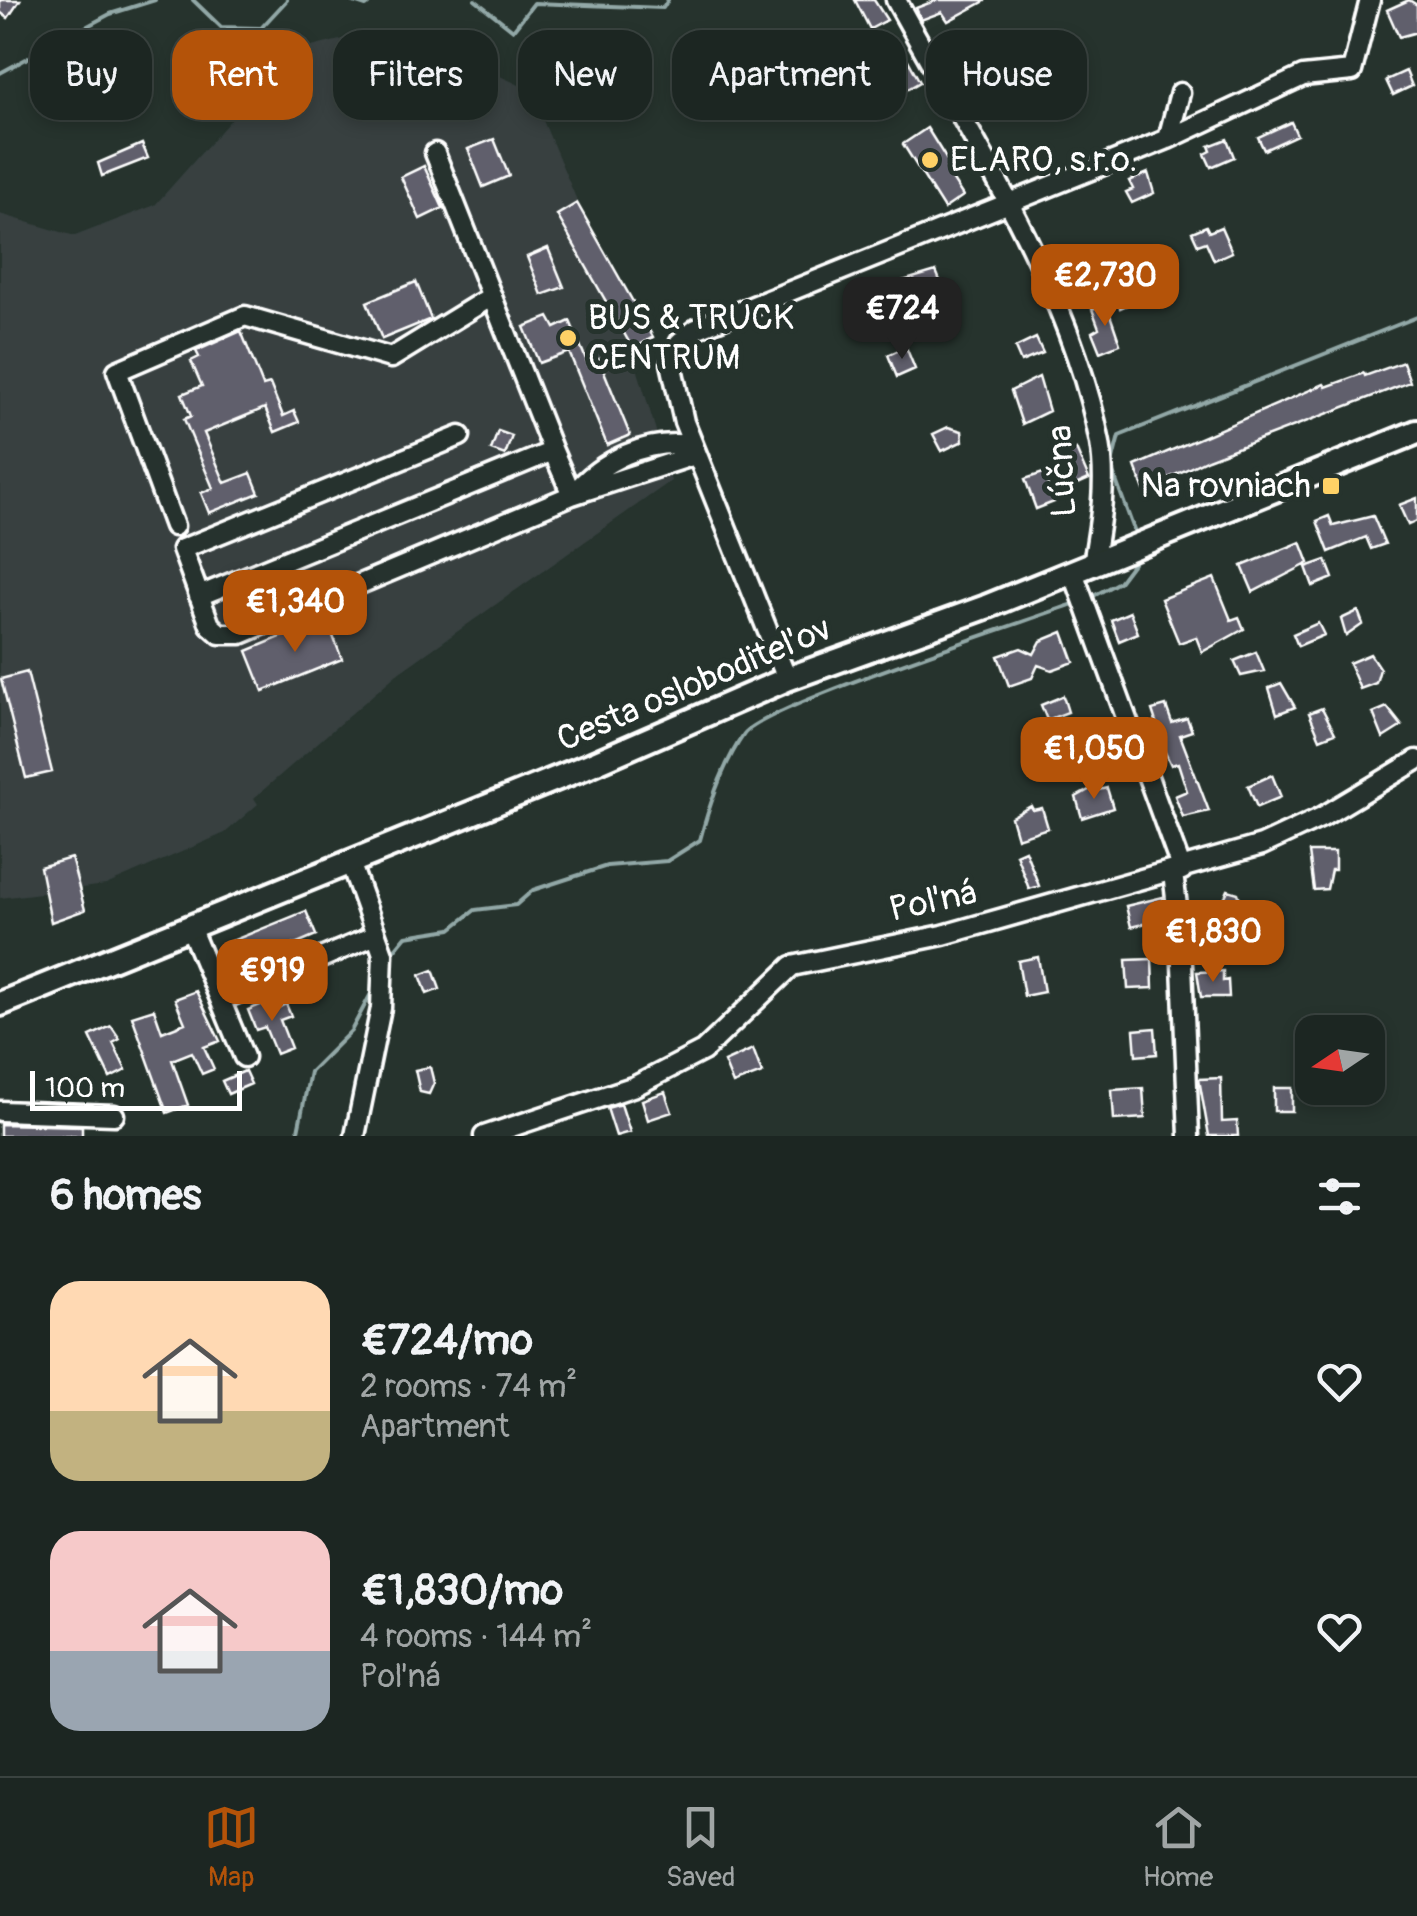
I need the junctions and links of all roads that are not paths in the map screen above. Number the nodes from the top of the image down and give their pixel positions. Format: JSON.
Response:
{"nodes":[{"id":1,"x":896,"y":0,"type":"edge"},
{"id":2,"x":1370,"y":0,"type":"edge"},
{"id":3,"x":1180,"y":93,"type":"dead end"},
{"id":4,"x":1168,"y":140,"type":"junction"},
{"id":5,"x":435,"y":153,"type":"dead end"},
{"id":6,"x":1006,"y":205,"type":"junction"},
{"id":7,"x":492,"y":296,"type":"junction"},
{"id":8,"x":1417,"y":432,"type":"edge"},
{"id":9,"x":460,"y":436,"type":"dead end"},
{"id":10,"x":693,"y":450,"type":"junction"},
{"id":11,"x":553,"y":451,"type":"junction"},
{"id":12,"x":572,"y":495,"type":"junction"},
{"id":13,"x":174,"y":526,"type":"dead end"},
{"id":14,"x":1083,"y":568,"type":"junction"},
{"id":15,"x":199,"y":596,"type":"junction"},
{"id":16,"x":787,"y":679,"type":"junction"},
{"id":17,"x":1417,"y":760,"type":"edge"},
{"id":18,"x":350,"y":862,"type":"junction"},
{"id":19,"x":1177,"y":871,"type":"junction"},
{"id":20,"x":190,"y":927,"type":"junction"},
{"id":21,"x":376,"y":935,"type":"junction"},
{"id":22,"x":221,"y":1000,"type":"junction"},
{"id":23,"x":0,"y":1004,"type":"edge"},
{"id":24,"x":244,"y":1057,"type":"dead end"},
{"id":25,"x":0,"y":1111,"type":"edge"},
{"id":26,"x":114,"y":1115,"type":"dead end"},
{"id":27,"x":355,"y":1136,"type":"edge"},
{"id":28,"x":484,"y":1136,"type":"edge"},
{"id":29,"x":1189,"y":1136,"type":"edge"}],
"edges":[{"from":1,"to":6,"type":"street","name":"Lúčna"},
{"from":2,"to":4,"type":"street"},
{"from":3,"to":4,"type":"street"},
{"from":4,"to":6,"type":"street"},
{"from":5,"to":7,"type":"street"},
{"from":6,"to":10,"type":"street"},
{"from":6,"to":14,"type":"street","name":"Lúčna"},
{"from":7,"to":11,"type":"street"},
{"from":7,"to":13,"type":"street"},
{"from":8,"to":14,"type":"main road","name":"Cesta osloboditeľov"},
{"from":9,"to":15,"type":"street"},
{"from":10,"to":12,"type":"street"},
{"from":10,"to":16,"type":"street"},
{"from":11,"to":12,"type":"street"},
{"from":11,"to":15,"type":"street"},
{"from":12,"to":15,"type":"street"},
{"from":14,"to":16,"type":"main road","name":"Cesta osloboditeľov"},
{"from":14,"to":19,"type":"street"},
{"from":16,"to":18,"type":"main road","name":"Cesta osloboditeľov"},
{"from":17,"to":19,"type":"street","name":"Poľná"},
{"from":18,"to":20,"type":"main road","name":"Cesta osloboditeľov"},
{"from":18,"to":21,"type":"street"},
{"from":19,"to":28,"type":"street","name":"Poľná"},
{"from":19,"to":29,"type":"street"},
{"from":20,"to":22,"type":"street"},
{"from":20,"to":23,"type":"main road","name":"Cesta osloboditeľov"},
{"from":21,"to":22,"type":"street"},
{"from":21,"to":27,"type":"street"},
{"from":22,"to":24,"type":"street"},
{"from":25,"to":26,"type":"street"}]}
